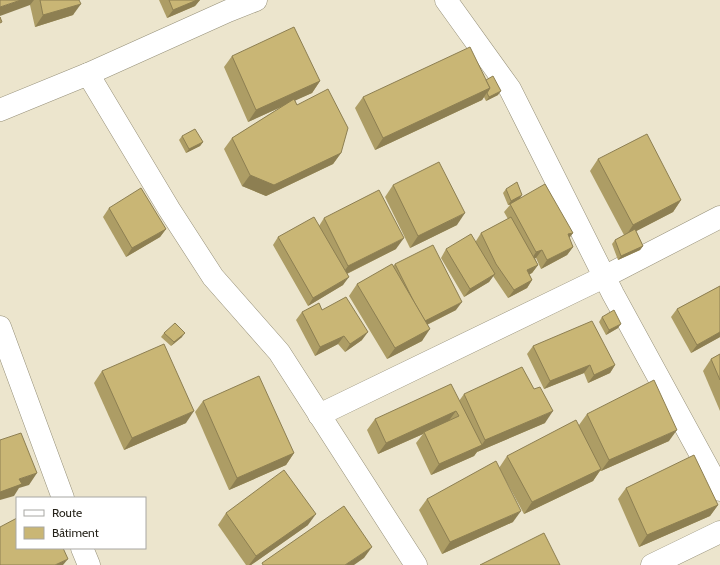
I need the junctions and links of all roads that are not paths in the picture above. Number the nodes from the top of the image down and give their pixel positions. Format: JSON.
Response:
{"nodes":[{"id":1,"x":256,"y":0,"type":"edge"},
{"id":2,"x":446,"y":0,"type":"edge"},
{"id":3,"x":88,"y":74,"type":"junction"},
{"id":4,"x":0,"y":110,"type":"edge"},
{"id":5,"x":720,"y":217,"type":"edge"},
{"id":6,"x":604,"y":277,"type":"junction"},
{"id":7,"x":0,"y":327,"type":"edge"},
{"id":8,"x":319,"y":415,"type":"junction"},
{"id":9,"x":720,"y":490,"type":"edge"},
{"id":10,"x":63,"y":497,"type":"edge"},
{"id":11,"x":720,"y":532,"type":"edge"},
{"id":12,"x":82,"y":549,"type":"edge"},
{"id":13,"x":89,"y":565,"type":"edge"},
{"id":14,"x":416,"y":565,"type":"edge"},
{"id":15,"x":652,"y":565,"type":"edge"}],
"edges":[{"from":1,"to":3,"type":"street"},
{"from":2,"to":6,"type":"street"},
{"from":3,"to":4,"type":"street"},
{"from":3,"to":8,"type":"street"},
{"from":5,"to":6,"type":"street"},
{"from":6,"to":8,"type":"street"},
{"from":6,"to":9,"type":"street"},
{"from":7,"to":10,"type":"street"},
{"from":8,"to":14,"type":"street"},
{"from":11,"to":15,"type":"street"},
{"from":12,"to":13,"type":"street"}]}
